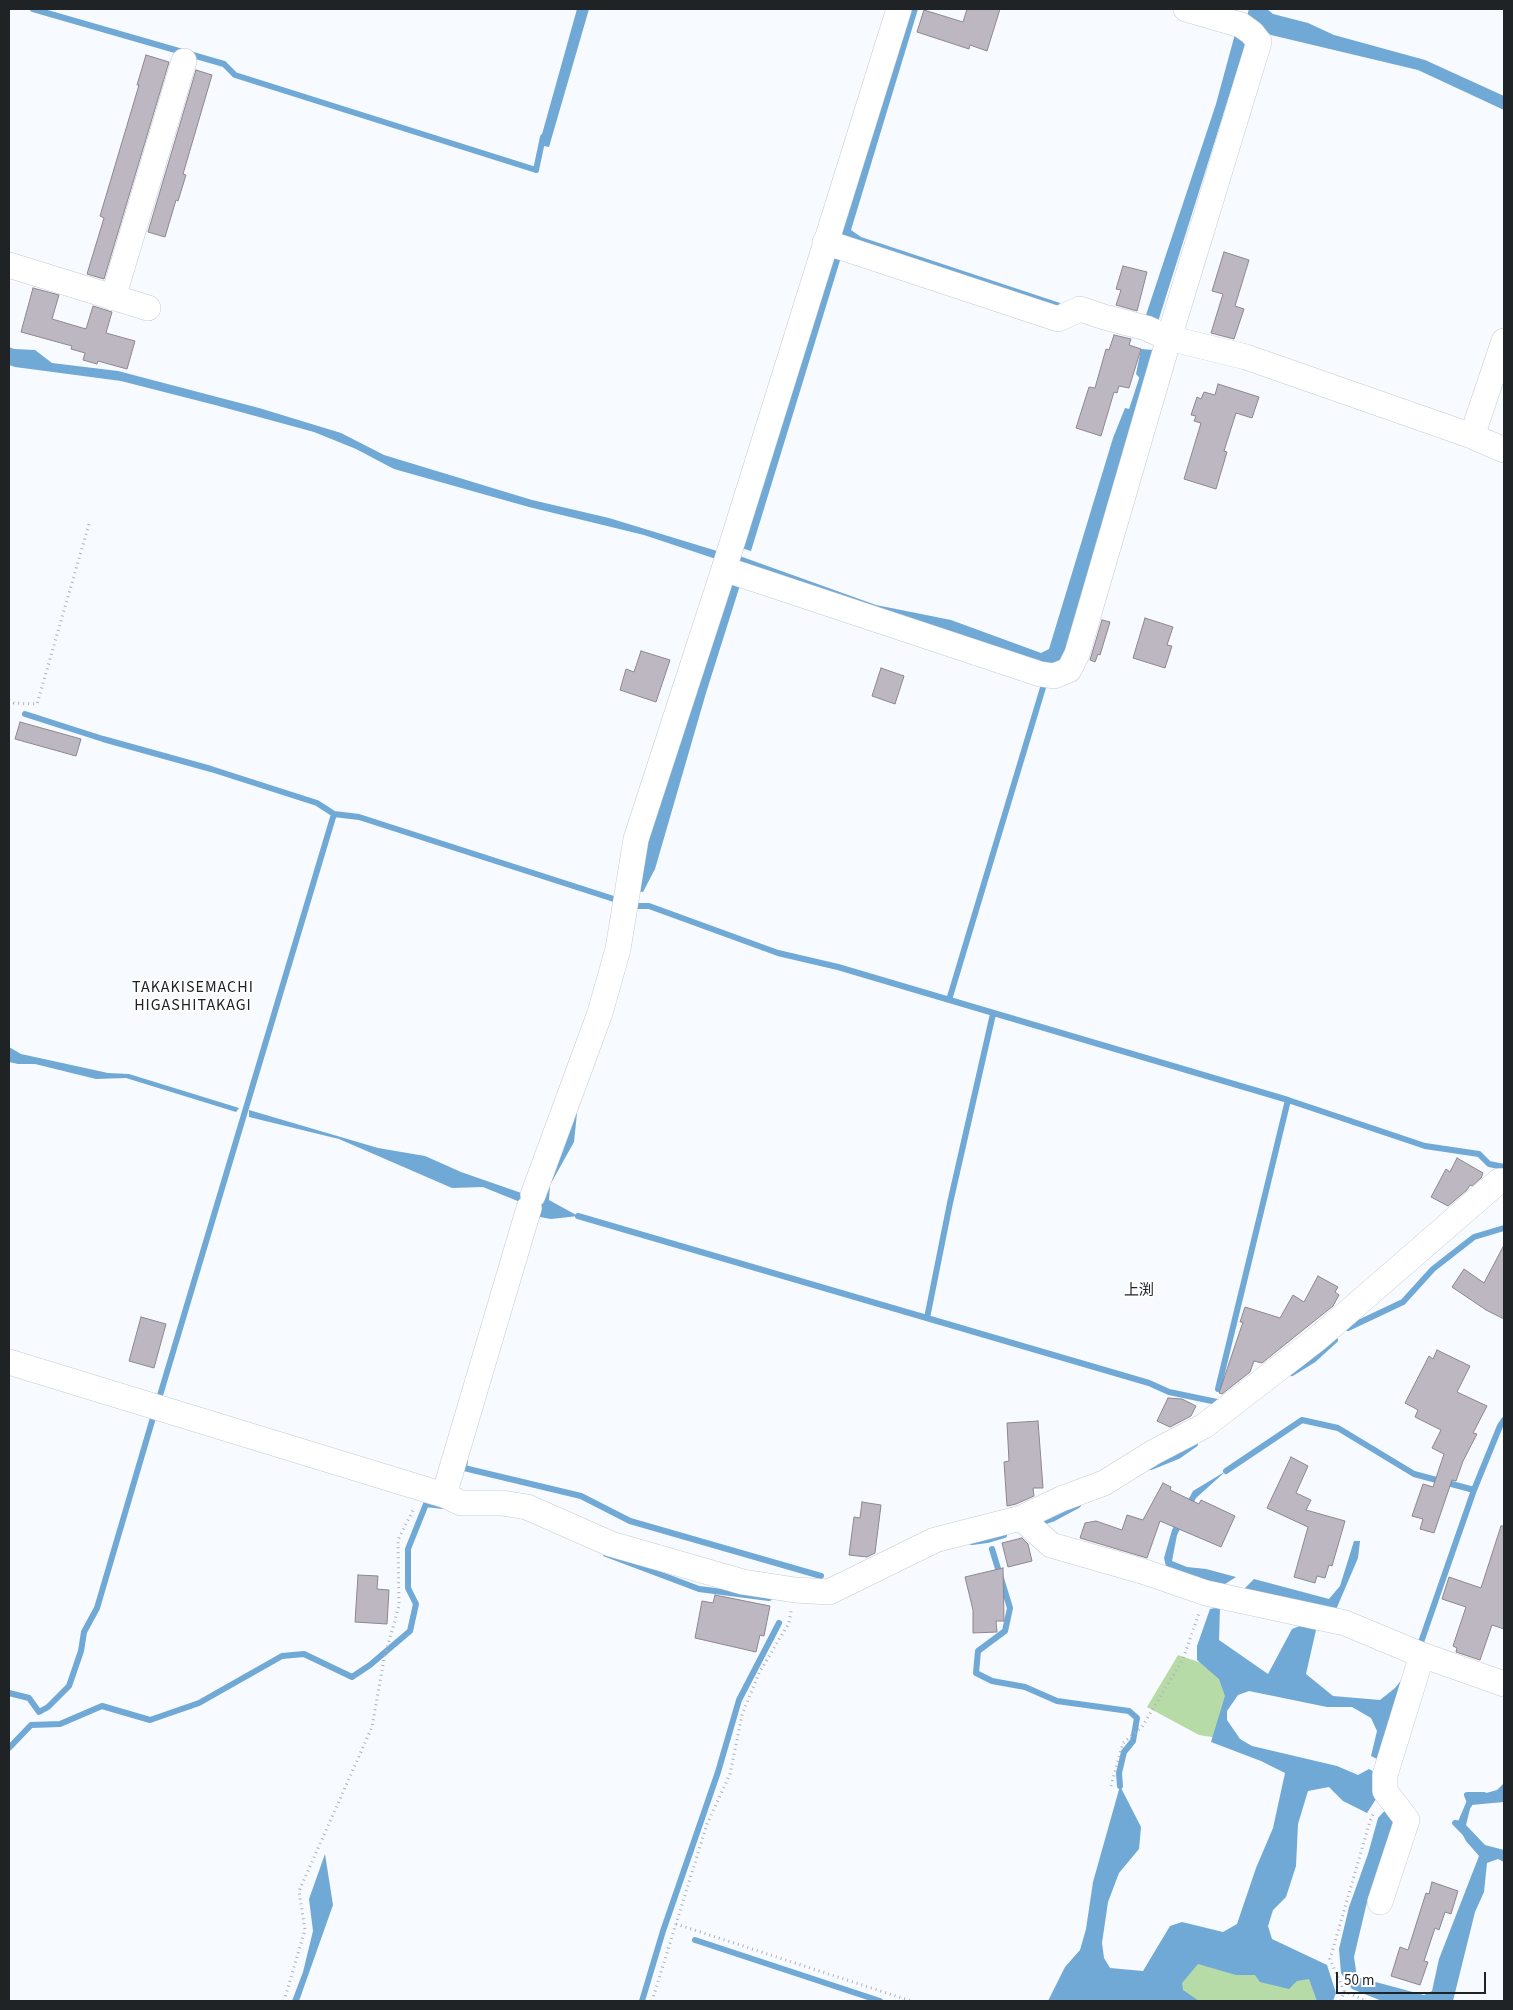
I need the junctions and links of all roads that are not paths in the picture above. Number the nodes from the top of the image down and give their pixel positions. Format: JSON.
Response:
{"nodes":[{"id":1,"x":899,"y":9,"type":"edge"},
{"id":2,"x":1186,"y":9,"type":"edge"},
{"id":3,"x":184,"y":61,"type":"dead end"},
{"id":4,"x":835,"y":246,"type":"junction"},
{"id":5,"x":9,"y":265,"type":"edge"},
{"id":6,"x":113,"y":298,"type":"junction"},
{"id":7,"x":148,"y":308,"type":"dead end"},
{"id":8,"x":1157,"y":333,"type":"junction"},
{"id":9,"x":1504,"y":341,"type":"edge"},
{"id":10,"x":1472,"y":436,"type":"junction"},
{"id":11,"x":1504,"y":450,"type":"edge"},
{"id":12,"x":726,"y":560,"type":"junction"},
{"id":13,"x":1504,"y":1181,"type":"edge"},
{"id":14,"x":9,"y":1362,"type":"edge"},
{"id":15,"x":434,"y":1492,"type":"junction"},
{"id":16,"x":1029,"y":1526,"type":"junction"},
{"id":17,"x":1416,"y":1653,"type":"junction"},
{"id":18,"x":1504,"y":1684,"type":"edge"},
{"id":19,"x":1380,"y":1902,"type":"dead end"}],
"edges":[{"from":1,"to":4,"type":"street"},
{"from":2,"to":8,"type":"street"},
{"from":3,"to":6,"type":"street"},
{"from":4,"to":8,"type":"street"},
{"from":4,"to":12,"type":"street"},
{"from":5,"to":6,"type":"street"},
{"from":6,"to":7,"type":"street"},
{"from":8,"to":10,"type":"street"},
{"from":8,"to":12,"type":"street"},
{"from":9,"to":10,"type":"street"},
{"from":10,"to":11,"type":"street"},
{"from":12,"to":15,"type":"street"},
{"from":13,"to":16,"type":"street"},
{"from":14,"to":15,"type":"street"},
{"from":15,"to":16,"type":"street"},
{"from":16,"to":17,"type":"street"},
{"from":17,"to":18,"type":"street"},
{"from":17,"to":19,"type":"street"}]}
